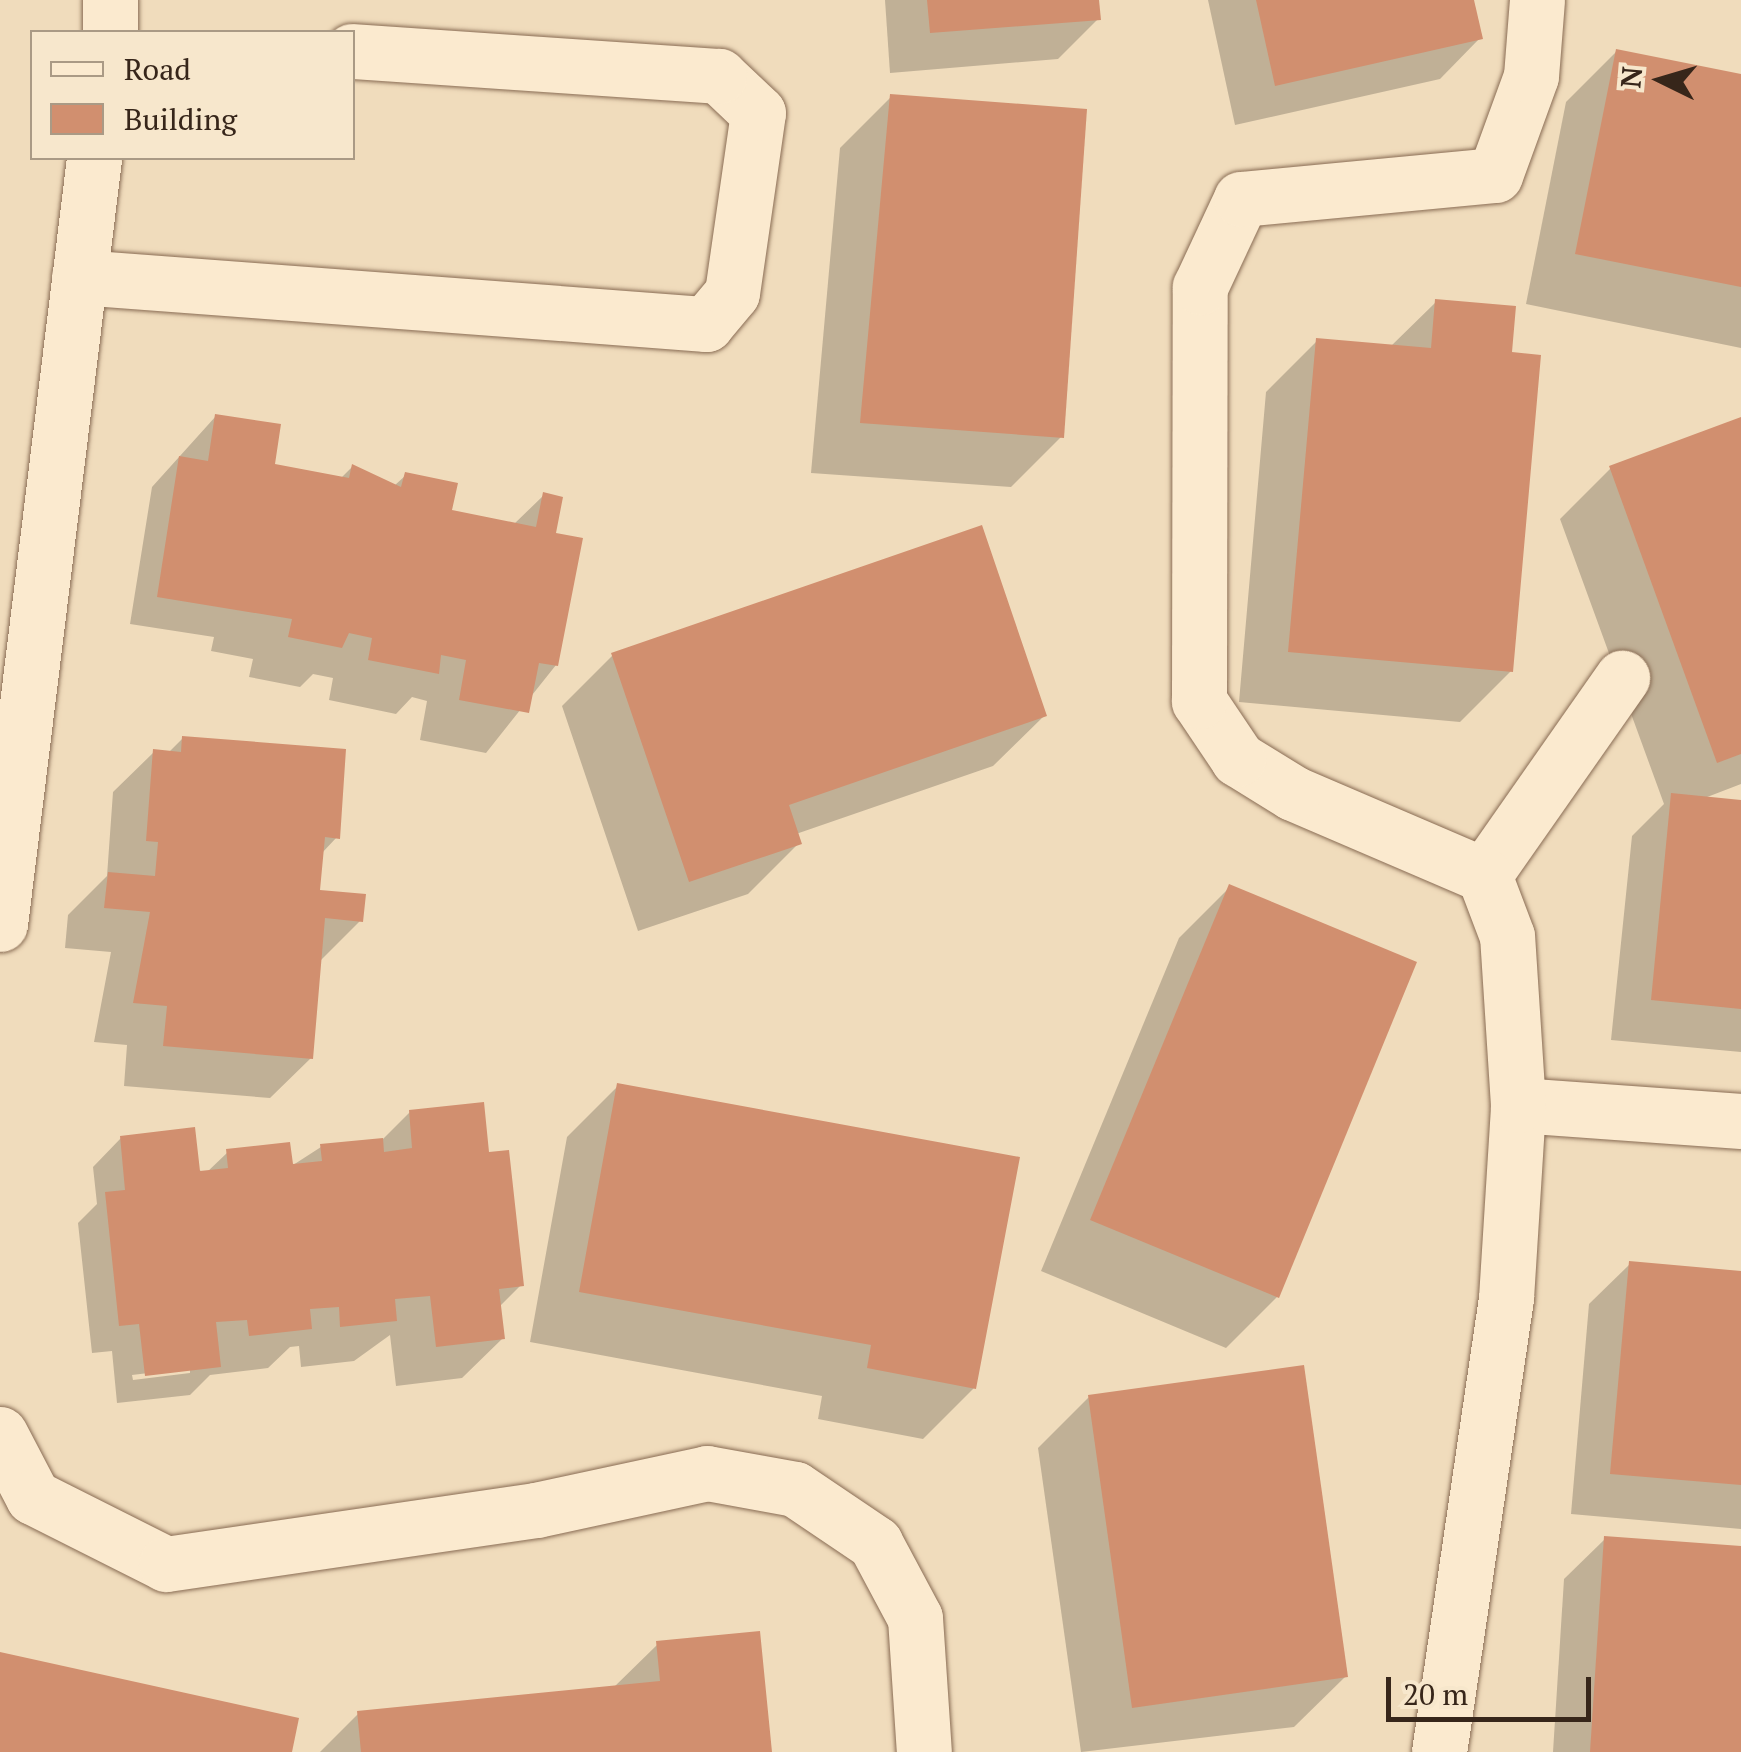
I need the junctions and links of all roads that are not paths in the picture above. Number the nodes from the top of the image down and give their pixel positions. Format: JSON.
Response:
{"nodes":[{"id":1,"x":110,"y":0,"type":"edge"},
{"id":2,"x":1537,"y":0,"type":"edge"},
{"id":3,"x":110,"y":30,"type":"edge"},
{"id":4,"x":355,"y":51,"type":"edge"},
{"id":5,"x":94,"y":160,"type":"edge"},
{"id":6,"x":79,"y":278,"type":"junction"},
{"id":7,"x":1622,"y":678,"type":"dead end"},
{"id":8,"x":1484,"y":875,"type":"junction"},
{"id":9,"x":0,"y":924,"type":"edge"},
{"id":10,"x":1518,"y":1104,"type":"junction"},
{"id":11,"x":1741,"y":1121,"type":"edge"},
{"id":12,"x":0,"y":1434,"type":"edge"},
{"id":13,"x":924,"y":1752,"type":"edge"},
{"id":14,"x":1439,"y":1752,"type":"edge"}],
"edges":[{"from":1,"to":3,"type":"lane"},
{"from":2,"to":8,"type":"lane"},
{"from":4,"to":6,"type":"lane"},
{"from":5,"to":6,"type":"lane"},
{"from":6,"to":9,"type":"lane"},
{"from":7,"to":8,"type":"lane"},
{"from":8,"to":10,"type":"lane"},
{"from":10,"to":11,"type":"lane"},
{"from":10,"to":14,"type":"lane"},
{"from":12,"to":13,"type":"lane"}]}
